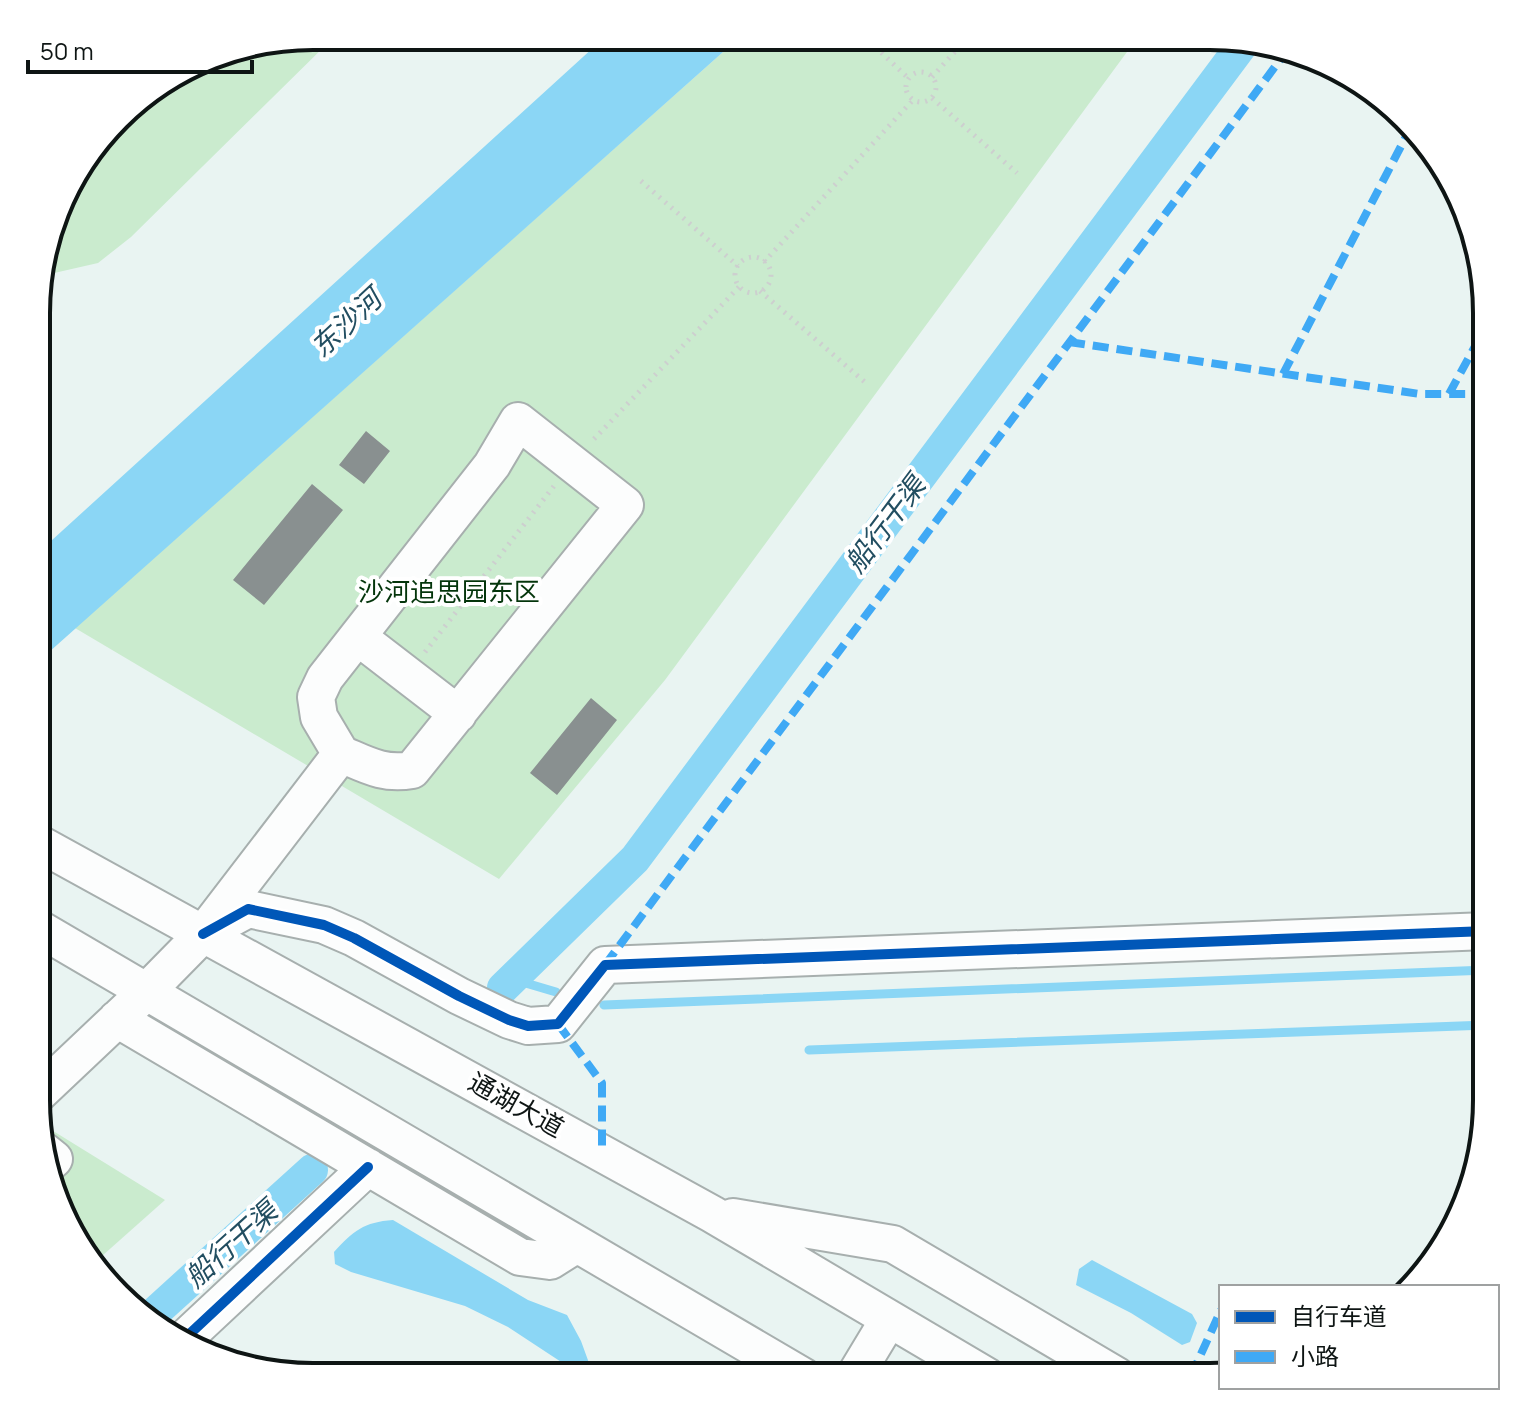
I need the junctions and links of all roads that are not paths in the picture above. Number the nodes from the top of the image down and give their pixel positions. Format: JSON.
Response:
{"nodes":[{"id":1,"x":358,"y":637,"type":"junction"},
{"id":2,"x":458,"y":714,"type":"junction"},
{"id":3,"x":341,"y":754,"type":"junction"},
{"id":4,"x":51,"y":850,"type":"edge"},
{"id":5,"x":1473,"y":932,"type":"edge"},
{"id":6,"x":203,"y":934,"type":"junction"},
{"id":7,"x":51,"y":936,"type":"edge"},
{"id":8,"x":146,"y":992,"type":"junction"},
{"id":9,"x":117,"y":1019,"type":"junction"},
{"id":10,"x":51,"y":1082,"type":"edge"},
{"id":11,"x":368,"y":1167,"type":"junction"},
{"id":12,"x":712,"y":1214,"type":"junction"},
{"id":13,"x":577,"y":1244,"type":"junction"},
{"id":14,"x":889,"y":1319,"type":"junction"},
{"id":15,"x":191,"y":1333,"type":"edge"},
{"id":16,"x":776,"y":1362,"type":"edge"},
{"id":17,"x":863,"y":1362,"type":"edge"},
{"id":18,"x":963,"y":1362,"type":"edge"},
{"id":19,"x":1093,"y":1362,"type":"edge"}],
"edges":[{"from":1,"to":2,"type":"street"},
{"from":1,"to":2,"type":"street"},
{"from":1,"to":3,"type":"street"},
{"from":2,"to":3,"type":"street"},
{"from":3,"to":6,"type":"street"},
{"from":4,"to":6,"type":"street","name":"通湖大道"},
{"from":5,"to":6,"type":"street"},
{"from":6,"to":8,"type":"street"},
{"from":6,"to":12,"type":"street","name":"通湖大道"},
{"from":7,"to":8,"type":"street"},
{"from":8,"to":9,"type":"street"},
{"from":8,"to":13,"type":"street"},
{"from":9,"to":10,"type":"street"},
{"from":9,"to":11,"type":"street"},
{"from":11,"to":13,"type":"street"},
{"from":11,"to":15,"type":"street"},
{"from":12,"to":14,"type":"street","name":"通湖大道"},
{"from":12,"to":19,"type":"street"},
{"from":13,"to":16,"type":"street"},
{"from":14,"to":17,"type":"street"},
{"from":14,"to":18,"type":"street","name":"通湖大道"}]}
